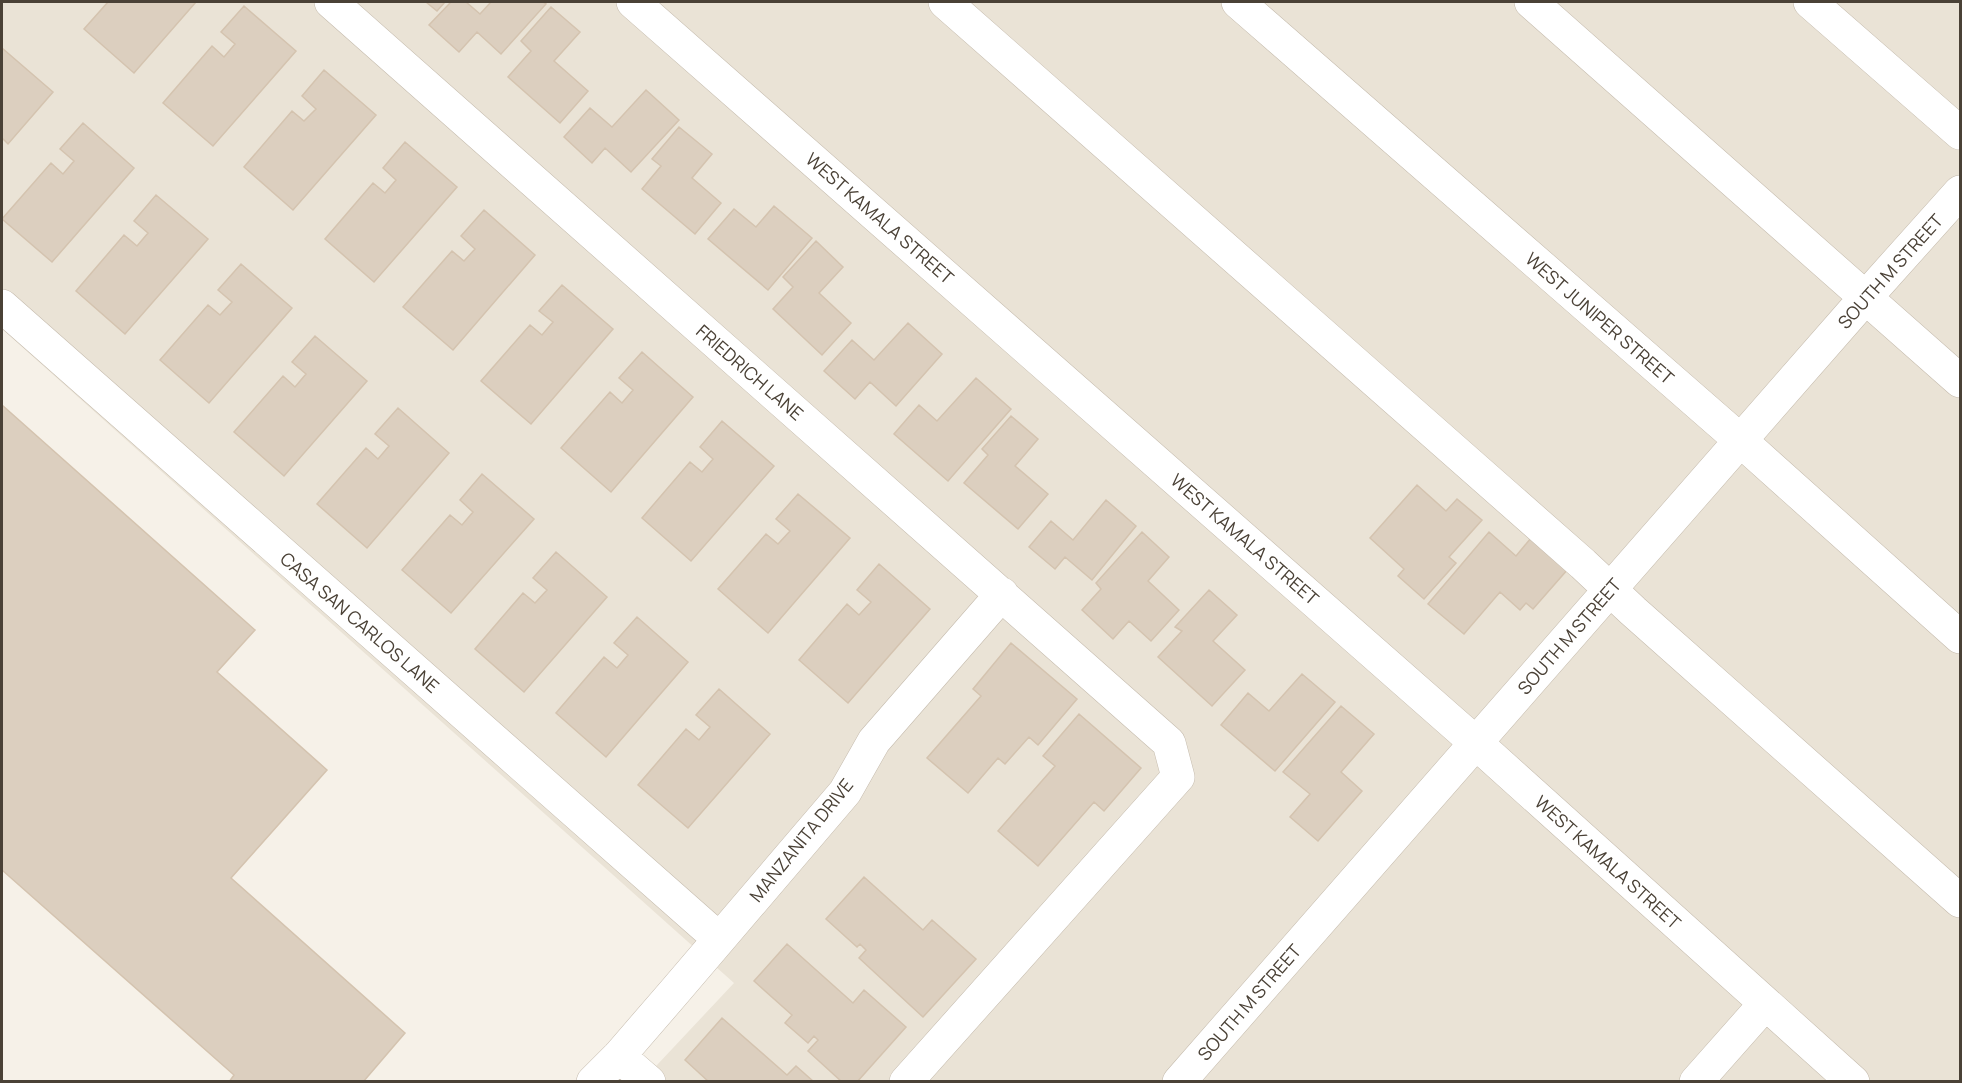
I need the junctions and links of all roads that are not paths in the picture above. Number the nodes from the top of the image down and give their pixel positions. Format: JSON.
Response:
{"nodes":[{"id":1,"x":331,"y":2,"type":"edge"},
{"id":2,"x":633,"y":2,"type":"edge"},
{"id":3,"x":945,"y":2,"type":"edge"},
{"id":4,"x":1238,"y":2,"type":"edge"},
{"id":5,"x":1531,"y":2,"type":"edge"},
{"id":6,"x":1810,"y":2,"type":"edge"},
{"id":7,"x":1960,"y":133,"type":"edge"},
{"id":8,"x":1960,"y":192,"type":"edge"},
{"id":9,"x":1866,"y":297,"type":"junction"},
{"id":10,"x":2,"y":306,"type":"edge"},
{"id":11,"x":1960,"y":381,"type":"edge"},
{"id":12,"x":1740,"y":440,"type":"junction"},
{"id":13,"x":1610,"y":590,"type":"junction"},
{"id":14,"x":1002,"y":594,"type":"junction"},
{"id":15,"x":1960,"y":637,"type":"edge"},
{"id":16,"x":1476,"y":743,"type":"junction"},
{"id":17,"x":1960,"y":901,"type":"edge"},
{"id":18,"x":718,"y":938,"type":"junction"},
{"id":19,"x":1765,"y":1004,"type":"junction"},
{"id":20,"x":619,"y":1056,"type":"junction"},
{"id":21,"x":593,"y":1082,"type":"edge"},
{"id":22,"x":649,"y":1082,"type":"edge"},
{"id":23,"x":906,"y":1082,"type":"edge"},
{"id":24,"x":1179,"y":1082,"type":"edge"},
{"id":25,"x":1696,"y":1082,"type":"edge"},
{"id":26,"x":1853,"y":1082,"type":"edge"}],
"edges":[{"from":1,"to":14,"type":"street","name":"FRIEDRICH LANE"},
{"from":2,"to":16,"type":"street","name":"WEST KAMALA STREET"},
{"from":3,"to":13,"type":"street"},
{"from":4,"to":12,"type":"street","name":"WEST JUNIPER STREET"},
{"from":5,"to":9,"type":"street"},
{"from":6,"to":7,"type":"street"},
{"from":8,"to":9,"type":"street","name":"SOUTH M STREET"},
{"from":9,"to":11,"type":"street"},
{"from":9,"to":12,"type":"street","name":"SOUTH M STREET"},
{"from":10,"to":18,"type":"street","name":"CASA SAN CARLOS LANE"},
{"from":12,"to":13,"type":"street","name":"SOUTH M STREET"},
{"from":12,"to":15,"type":"street","name":"WEST JUNIPER STREET"},
{"from":13,"to":16,"type":"street","name":"SOUTH M STREET"},
{"from":13,"to":17,"type":"street"},
{"from":14,"to":18,"type":"street","name":"MANZANITA DRIVE"},
{"from":14,"to":23,"type":"street","name":"FRIEDRICH LANE"},
{"from":16,"to":19,"type":"street","name":"WEST KAMALA STREET"},
{"from":16,"to":24,"type":"street","name":"SOUTH M STREET"},
{"from":18,"to":20,"type":"street","name":"MANZANITA DRIVE"},
{"from":19,"to":25,"type":"street"},
{"from":19,"to":26,"type":"street","name":"WEST KAMALA STREET"},
{"from":20,"to":21,"type":"street","name":"MANZANITA DRIVE"},
{"from":20,"to":22,"type":"street"}]}
